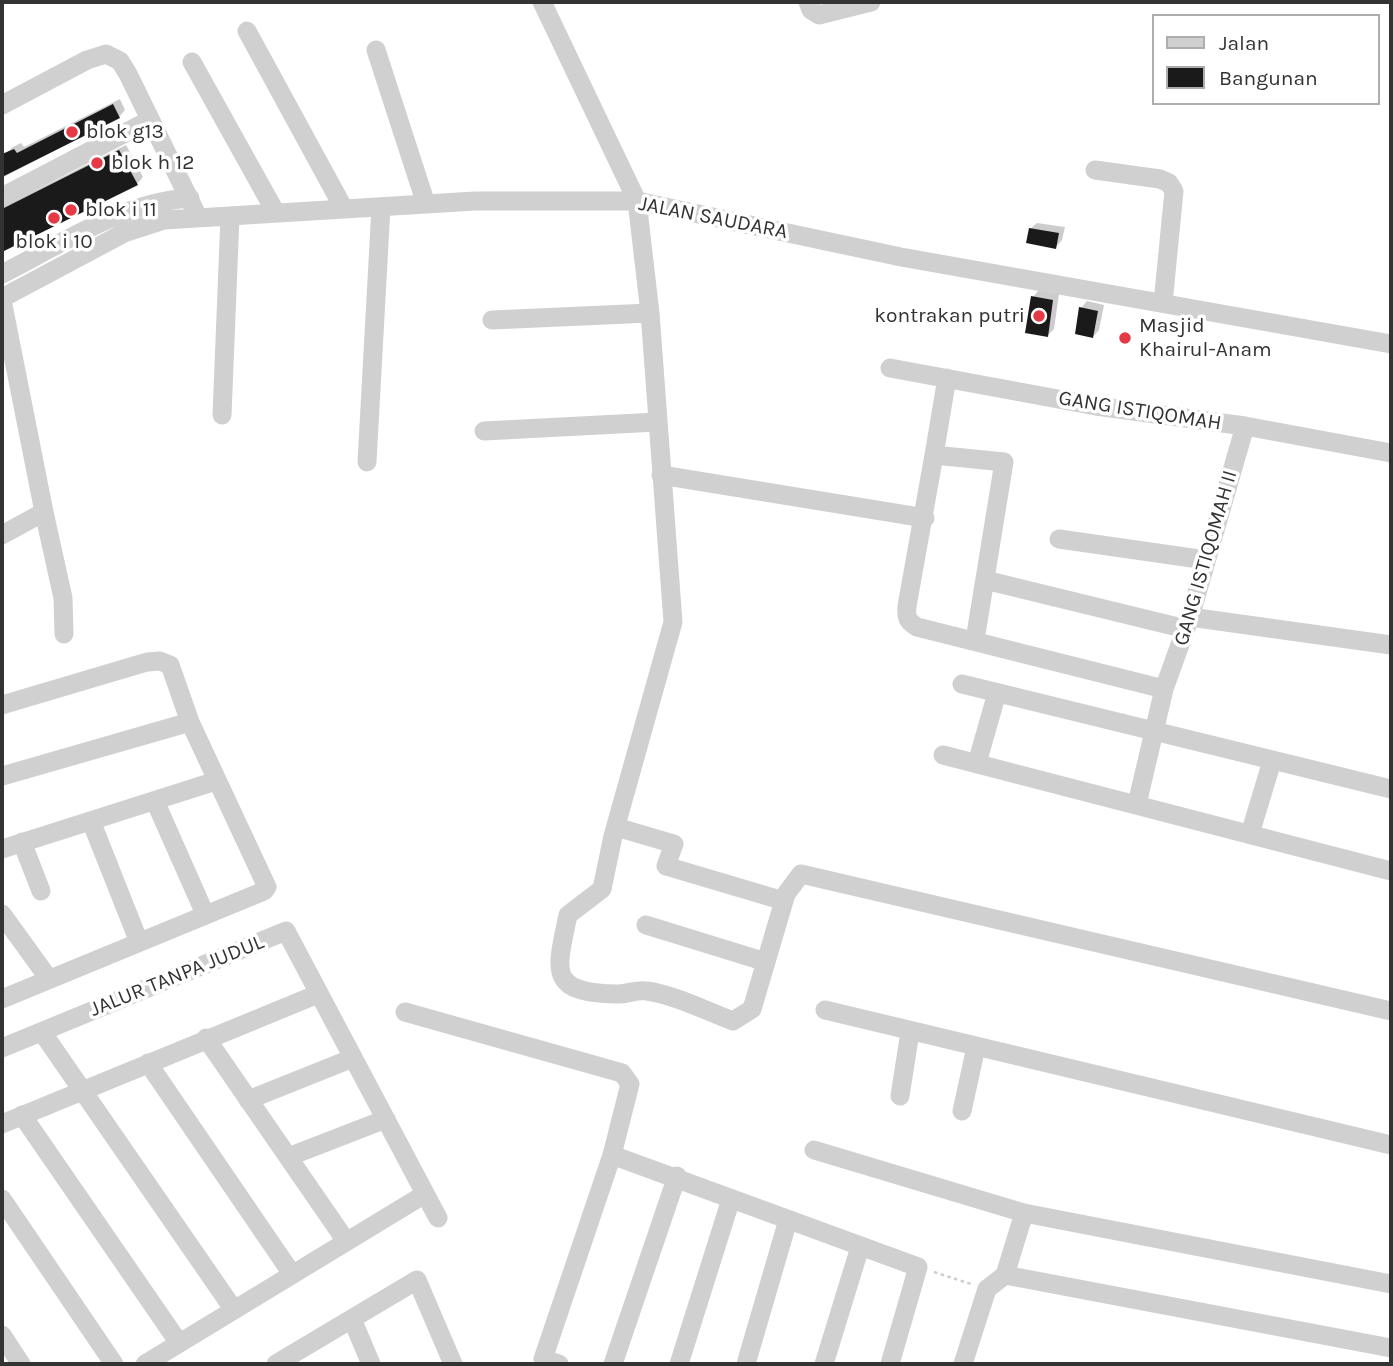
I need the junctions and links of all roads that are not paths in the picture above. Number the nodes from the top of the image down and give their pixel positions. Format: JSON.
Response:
{"nodes":[{"id":1,"x":542,"y":2,"type":"edge"},
{"id":2,"x":808,"y":2,"type":"edge"},
{"id":3,"x":871,"y":2,"type":"edge"},
{"id":4,"x":247,"y":31,"type":"dead end"},
{"id":5,"x":376,"y":50,"type":"dead end"},
{"id":6,"x":192,"y":62,"type":"dead end"},
{"id":7,"x":2,"y":105,"type":"edge"},
{"id":8,"x":150,"y":120,"type":"junction"},
{"id":9,"x":1095,"y":170,"type":"dead end"},
{"id":10,"x":2,"y":197,"type":"edge"},
{"id":11,"x":190,"y":198,"type":"junction"},
{"id":12,"x":637,"y":201,"type":"junction"},
{"id":13,"x":426,"y":204,"type":"junction"},
{"id":14,"x":381,"y":207,"type":"junction"},
{"id":15,"x":344,"y":209,"type":"junction"},
{"id":16,"x":276,"y":213,"type":"junction"},
{"id":17,"x":230,"y":216,"type":"junction"},
{"id":18,"x":198,"y":218,"type":"junction"},
{"id":19,"x":44,"y":252,"type":"junction"},
{"id":20,"x":55,"y":272,"type":"junction"},
{"id":21,"x":2,"y":274,"type":"edge"},
{"id":22,"x":2,"y":299,"type":"edge"},
{"id":23,"x":1163,"y":303,"type":"junction"},
{"id":24,"x":650,"y":313,"type":"junction"},
{"id":25,"x":492,"y":320,"type":"dead end"},
{"id":26,"x":1391,"y":344,"type":"edge"},
{"id":27,"x":890,"y":368,"type":"dead end"},
{"id":28,"x":947,"y":378,"type":"junction"},
{"id":29,"x":222,"y":415,"type":"dead end"},
{"id":30,"x":657,"y":422,"type":"junction"},
{"id":31,"x":1245,"y":426,"type":"junction"},
{"id":32,"x":484,"y":431,"type":"dead end"},
{"id":33,"x":1391,"y":453,"type":"edge"},
{"id":34,"x":934,"y":454,"type":"junction"},
{"id":35,"x":367,"y":461,"type":"dead end"},
{"id":36,"x":661,"y":475,"type":"junction"},
{"id":37,"x":44,"y":512,"type":"junction"},
{"id":38,"x":925,"y":518,"type":"junction"},
{"id":39,"x":2,"y":535,"type":"edge"},
{"id":40,"x":1059,"y":539,"type":"dead end"},
{"id":41,"x":1206,"y":560,"type":"junction"},
{"id":42,"x":985,"y":580,"type":"junction"},
{"id":43,"x":1188,"y":623,"type":"junction"},
{"id":44,"x":64,"y":634,"type":"dead end"},
{"id":45,"x":975,"y":640,"type":"junction"},
{"id":46,"x":1391,"y":645,"type":"edge"},
{"id":47,"x":962,"y":684,"type":"dead end"},
{"id":48,"x":1164,"y":688,"type":"junction"},
{"id":49,"x":997,"y":692,"type":"junction"},
{"id":50,"x":2,"y":705,"type":"edge"},
{"id":51,"x":190,"y":722,"type":"junction"},
{"id":52,"x":1154,"y":732,"type":"junction"},
{"id":53,"x":943,"y":755,"type":"dead end"},
{"id":54,"x":1272,"y":761,"type":"junction"},
{"id":55,"x":977,"y":763,"type":"junction"},
{"id":56,"x":2,"y":776,"type":"edge"},
{"id":57,"x":216,"y":781,"type":"junction"},
{"id":58,"x":1391,"y":789,"type":"edge"},
{"id":59,"x":155,"y":801,"type":"junction"},
{"id":60,"x":1137,"y":804,"type":"junction"},
{"id":61,"x":91,"y":821,"type":"junction"},
{"id":62,"x":616,"y":827,"type":"junction"},
{"id":63,"x":1250,"y":834,"type":"junction"},
{"id":64,"x":22,"y":842,"type":"junction"},
{"id":65,"x":2,"y":849,"type":"edge"},
{"id":66,"x":1391,"y":871,"type":"edge"},
{"id":67,"x":41,"y":891,"type":"dead end"},
{"id":68,"x":784,"y":901,"type":"junction"},
{"id":69,"x":2,"y":914,"type":"edge"},
{"id":70,"x":205,"y":914,"type":"junction"},
{"id":71,"x":646,"y":925,"type":"dead end"},
{"id":72,"x":139,"y":942,"type":"junction"},
{"id":73,"x":766,"y":962,"type":"junction"},
{"id":74,"x":49,"y":979,"type":"junction"},
{"id":75,"x":318,"y":994,"type":"junction"},
{"id":76,"x":2,"y":999,"type":"edge"},
{"id":77,"x":825,"y":1010,"type":"dead end"},
{"id":78,"x":1391,"y":1011,"type":"edge"},
{"id":79,"x":405,"y":1012,"type":"dead end"},
{"id":80,"x":42,"y":1032,"type":"junction"},
{"id":81,"x":910,"y":1032,"type":"junction"},
{"id":82,"x":206,"y":1038,"type":"junction"},
{"id":83,"x":976,"y":1047,"type":"junction"},
{"id":84,"x":2,"y":1048,"type":"edge"},
{"id":85,"x":353,"y":1058,"type":"junction"},
{"id":86,"x":148,"y":1062,"type":"junction"},
{"id":87,"x":81,"y":1091,"type":"junction"},
{"id":88,"x":900,"y":1096,"type":"dead end"},
{"id":89,"x":248,"y":1100,"type":"junction"},
{"id":90,"x":962,"y":1111,"type":"dead end"},
{"id":91,"x":22,"y":1115,"type":"junction"},
{"id":92,"x":386,"y":1119,"type":"junction"},
{"id":93,"x":2,"y":1124,"type":"edge"},
{"id":94,"x":1391,"y":1145,"type":"edge"},
{"id":95,"x":814,"y":1150,"type":"dead end"},
{"id":96,"x":612,"y":1155,"type":"junction"},
{"id":97,"x":288,"y":1157,"type":"junction"},
{"id":98,"x":677,"y":1177,"type":"junction"},
{"id":99,"x":425,"y":1194,"type":"junction"},
{"id":100,"x":2,"y":1199,"type":"edge"},
{"id":101,"x":731,"y":1199,"type":"junction"},
{"id":102,"x":1024,"y":1213,"type":"junction"},
{"id":103,"x":438,"y":1218,"type":"dead end"},
{"id":104,"x":789,"y":1220,"type":"junction"},
{"id":105,"x":346,"y":1241,"type":"junction"},
{"id":106,"x":860,"y":1247,"type":"junction"},
{"id":107,"x":292,"y":1274,"type":"junction"},
{"id":108,"x":1005,"y":1275,"type":"junction"},
{"id":109,"x":1391,"y":1284,"type":"edge"},
{"id":110,"x":234,"y":1310,"type":"junction"},
{"id":111,"x":352,"y":1319,"type":"junction"},
{"id":112,"x":2,"y":1335,"type":"edge"},
{"id":113,"x":179,"y":1343,"type":"junction"},
{"id":114,"x":1391,"y":1348,"type":"edge"},
{"id":115,"x":302,"y":1357,"type":"edge"},
{"id":116,"x":22,"y":1364,"type":"edge"},
{"id":117,"x":114,"y":1364,"type":"edge"},
{"id":118,"x":145,"y":1364,"type":"edge"},
{"id":119,"x":276,"y":1364,"type":"edge"},
{"id":120,"x":371,"y":1364,"type":"edge"},
{"id":121,"x":453,"y":1364,"type":"edge"},
{"id":122,"x":559,"y":1364,"type":"edge"},
{"id":123,"x":613,"y":1364,"type":"edge"},
{"id":124,"x":680,"y":1364,"type":"edge"},
{"id":125,"x":746,"y":1364,"type":"edge"},
{"id":126,"x":824,"y":1364,"type":"edge"},
{"id":127,"x":890,"y":1364,"type":"edge"},
{"id":128,"x":963,"y":1364,"type":"edge"}],
"edges":[{"from":1,"to":12,"type":"street"},
{"from":2,"to":3,"type":"street"},
{"from":4,"to":15,"type":"street"},
{"from":5,"to":13,"type":"street"},
{"from":6,"to":16,"type":"street"},
{"from":7,"to":8,"type":"street"},
{"from":8,"to":10,"type":"street"},
{"from":8,"to":11,"type":"street"},
{"from":9,"to":23,"type":"street"},
{"from":11,"to":18,"type":"street"},
{"from":11,"to":19,"type":"street"},
{"from":12,"to":13,"type":"street","name":"JALAN SAUDARA"},
{"from":12,"to":23,"type":"street","name":"JALAN SAUDARA"},
{"from":12,"to":24,"type":"street"},
{"from":13,"to":14,"type":"street","name":"JALAN SAUDARA"},
{"from":14,"to":15,"type":"street","name":"JALAN SAUDARA"},
{"from":14,"to":35,"type":"street"},
{"from":15,"to":16,"type":"street","name":"JALAN SAUDARA"},
{"from":16,"to":17,"type":"street","name":"JALAN SAUDARA"},
{"from":17,"to":18,"type":"street","name":"JALAN SAUDARA"},
{"from":17,"to":29,"type":"street"},
{"from":18,"to":20,"type":"street","name":"JALAN SAUDARA"},
{"from":19,"to":20,"type":"street"},
{"from":19,"to":21,"type":"street"},
{"from":20,"to":22,"type":"street","name":"JALAN SAUDARA"},
{"from":22,"to":37,"type":"street"},
{"from":23,"to":26,"type":"street","name":"JALAN SAUDARA"},
{"from":24,"to":25,"type":"street"},
{"from":24,"to":30,"type":"street"},
{"from":27,"to":28,"type":"street","name":"GANG ISTIQOMAH"},
{"from":28,"to":31,"type":"street","name":"GANG ISTIQOMAH"},
{"from":28,"to":34,"type":"street"},
{"from":30,"to":32,"type":"street"},
{"from":30,"to":36,"type":"street"},
{"from":31,"to":33,"type":"street","name":"GANG ISTIQOMAH"},
{"from":31,"to":41,"type":"street","name":"GANG ISTIQOMAH II"},
{"from":34,"to":38,"type":"street"},
{"from":34,"to":42,"type":"street"},
{"from":36,"to":38,"type":"street"},
{"from":36,"to":62,"type":"street"},
{"from":37,"to":39,"type":"street"},
{"from":37,"to":44,"type":"street"},
{"from":38,"to":45,"type":"street"},
{"from":40,"to":41,"type":"street"},
{"from":41,"to":43,"type":"street","name":"GANG ISTIQOMAH II"},
{"from":42,"to":43,"type":"street"},
{"from":42,"to":45,"type":"street"},
{"from":43,"to":46,"type":"street"},
{"from":43,"to":48,"type":"street","name":"GANG ISTIQOMAH II"},
{"from":45,"to":48,"type":"street"},
{"from":47,"to":49,"type":"street"},
{"from":48,"to":52,"type":"street","name":"GANG ISTIQOMAH II"},
{"from":49,"to":52,"type":"street"},
{"from":49,"to":55,"type":"street"},
{"from":50,"to":51,"type":"street"},
{"from":51,"to":56,"type":"street"},
{"from":51,"to":57,"type":"street"},
{"from":52,"to":54,"type":"street"},
{"from":52,"to":60,"type":"street","name":"GANG ISTIQOMAH II"},
{"from":53,"to":55,"type":"street"},
{"from":54,"to":58,"type":"street"},
{"from":54,"to":63,"type":"street"},
{"from":55,"to":60,"type":"street"},
{"from":57,"to":59,"type":"street"},
{"from":57,"to":70,"type":"street"},
{"from":59,"to":61,"type":"street"},
{"from":59,"to":70,"type":"street"},
{"from":60,"to":63,"type":"street"},
{"from":61,"to":64,"type":"street"},
{"from":61,"to":72,"type":"street"},
{"from":62,"to":68,"type":"street"},
{"from":62,"to":73,"type":"street"},
{"from":63,"to":66,"type":"street"},
{"from":64,"to":65,"type":"street"},
{"from":64,"to":67,"type":"street"},
{"from":68,"to":73,"type":"street"},
{"from":68,"to":78,"type":"street"},
{"from":69,"to":74,"type":"street"},
{"from":70,"to":72,"type":"street"},
{"from":71,"to":73,"type":"street"},
{"from":72,"to":74,"type":"street"},
{"from":74,"to":76,"type":"street"},
{"from":75,"to":80,"type":"street","name":"JALUR TANPA JUDUL"},
{"from":75,"to":82,"type":"street"},
{"from":75,"to":85,"type":"street","name":"JALUR TANPA JUDUL"},
{"from":77,"to":81,"type":"street"},
{"from":79,"to":96,"type":"street"},
{"from":80,"to":84,"type":"street","name":"JALUR TANPA JUDUL"},
{"from":80,"to":87,"type":"street"},
{"from":81,"to":83,"type":"street"},
{"from":81,"to":88,"type":"street"},
{"from":82,"to":86,"type":"street"},
{"from":82,"to":89,"type":"street"},
{"from":83,"to":90,"type":"street"},
{"from":83,"to":94,"type":"street"},
{"from":85,"to":89,"type":"street"},
{"from":85,"to":92,"type":"street","name":"JALUR TANPA JUDUL"},
{"from":86,"to":87,"type":"street"},
{"from":86,"to":107,"type":"street"},
{"from":87,"to":91,"type":"street"},
{"from":87,"to":110,"type":"street"},
{"from":89,"to":97,"type":"street"},
{"from":91,"to":93,"type":"street"},
{"from":91,"to":113,"type":"street"},
{"from":92,"to":97,"type":"street"},
{"from":92,"to":99,"type":"street","name":"JALUR TANPA JUDUL"},
{"from":95,"to":102,"type":"street"},
{"from":96,"to":98,"type":"street"},
{"from":96,"to":122,"type":"street"},
{"from":97,"to":105,"type":"street"},
{"from":98,"to":101,"type":"street"},
{"from":98,"to":123,"type":"street"},
{"from":99,"to":103,"type":"street","name":"JALUR TANPA JUDUL"},
{"from":99,"to":105,"type":"street"},
{"from":100,"to":117,"type":"street"},
{"from":101,"to":104,"type":"street"},
{"from":101,"to":124,"type":"street"},
{"from":102,"to":108,"type":"street"},
{"from":102,"to":109,"type":"street"},
{"from":104,"to":106,"type":"street"},
{"from":104,"to":125,"type":"street"},
{"from":105,"to":107,"type":"street"},
{"from":106,"to":126,"type":"street"},
{"from":106,"to":127,"type":"street"},
{"from":107,"to":110,"type":"street"},
{"from":108,"to":114,"type":"street"},
{"from":108,"to":128,"type":"street"},
{"from":110,"to":113,"type":"street"},
{"from":111,"to":115,"type":"street"},
{"from":111,"to":120,"type":"street"},
{"from":111,"to":121,"type":"street"},
{"from":112,"to":116,"type":"street"},
{"from":113,"to":118,"type":"street"},
{"from":115,"to":119,"type":"street"}]}
